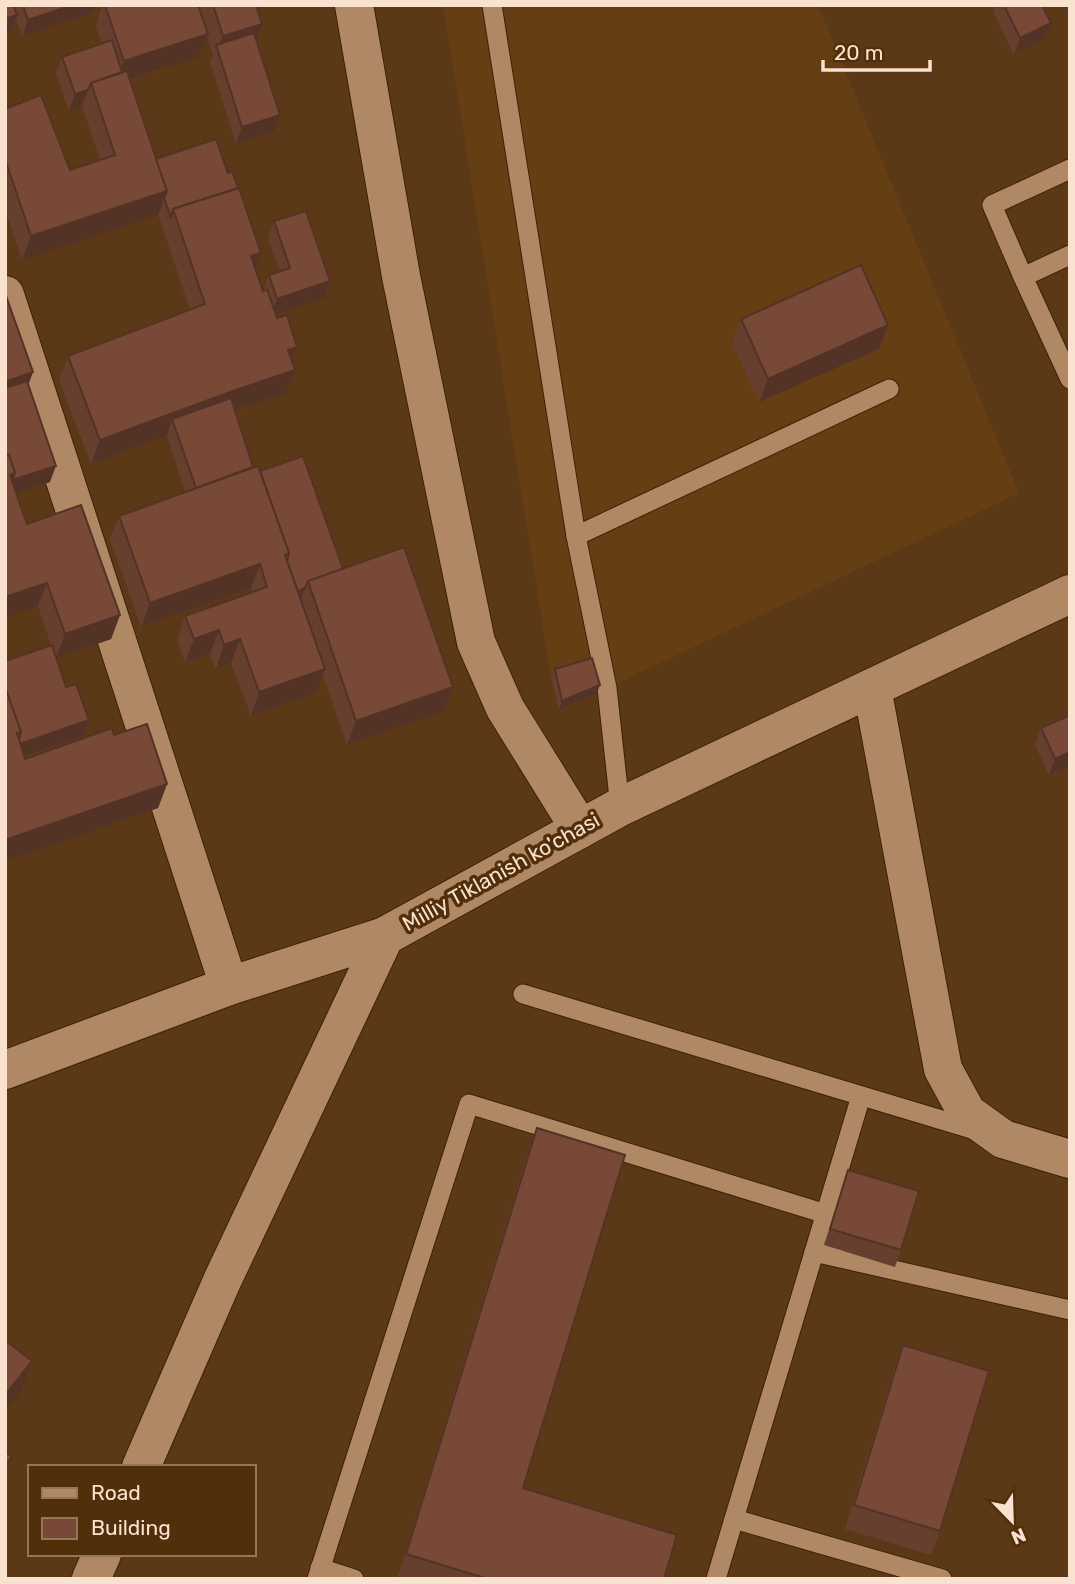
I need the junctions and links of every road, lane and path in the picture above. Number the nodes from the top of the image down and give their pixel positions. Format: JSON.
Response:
{"nodes":[{"id":1,"x":354,"y":5,"type":"edge"},
{"id":2,"x":492,"y":5,"type":"edge"},
{"id":3,"x":1070,"y":169,"type":"edge"},
{"id":4,"x":1070,"y":255,"type":"edge"},
{"id":5,"x":1023,"y":277,"type":"junction"},
{"id":6,"x":5,"y":295,"type":"edge"},
{"id":7,"x":1070,"y":379,"type":"edge"},
{"id":8,"x":888,"y":389,"type":"dead end"},
{"id":9,"x":576,"y":537,"type":"junction"},
{"id":10,"x":1070,"y":594,"type":"edge"},
{"id":11,"x":872,"y":688,"type":"junction"},
{"id":12,"x":620,"y":807,"type":"junction"},
{"id":13,"x":580,"y":829,"type":"junction"},
{"id":14,"x":385,"y":936,"type":"junction"},
{"id":15,"x":229,"y":986,"type":"junction"},
{"id":16,"x":523,"y":994,"type":"dead end"},
{"id":17,"x":5,"y":1070,"type":"edge"},
{"id":18,"x":862,"y":1096,"type":"junction"},
{"id":19,"x":1003,"y":1139,"type":"junction"},
{"id":20,"x":1070,"y":1159,"type":"edge"},
{"id":21,"x":826,"y":1214,"type":"junction"},
{"id":22,"x":814,"y":1252,"type":"junction"},
{"id":23,"x":1070,"y":1310,"type":"edge"},
{"id":24,"x":142,"y":1465,"type":"edge"},
{"id":25,"x":734,"y":1519,"type":"junction"},
{"id":26,"x":101,"y":1556,"type":"edge"},
{"id":27,"x":319,"y":1573,"type":"edge"},
{"id":28,"x":91,"y":1579,"type":"edge"},
{"id":29,"x":354,"y":1579,"type":"edge"},
{"id":30,"x":716,"y":1579,"type":"edge"},
{"id":31,"x":942,"y":1579,"type":"edge"}],
"edges":[{"from":1,"to":13,"type":"street"},
{"from":2,"to":9,"type":"lane"},
{"from":3,"to":5,"type":"lane"},
{"from":4,"to":5,"type":"lane"},
{"from":5,"to":7,"type":"lane"},
{"from":6,"to":15,"type":"street"},
{"from":8,"to":9,"type":"lane"},
{"from":9,"to":12,"type":"lane"},
{"from":10,"to":11,"type":"street","name":"Milliy Tiklanish ko'chasi"},
{"from":11,"to":12,"type":"street","name":"Milliy Tiklanish ko'chasi"},
{"from":11,"to":19,"type":"street"},
{"from":12,"to":13,"type":"street","name":"Milliy Tiklanish ko'chasi"},
{"from":13,"to":14,"type":"street","name":"Milliy Tiklanish ko'chasi"},
{"from":14,"to":15,"type":"street"},
{"from":14,"to":24,"type":"street","name":"Milliy Tiklanish ko'chasi"},
{"from":15,"to":17,"type":"street"},
{"from":16,"to":18,"type":"lane"},
{"from":18,"to":19,"type":"lane"},
{"from":18,"to":21,"type":"lane"},
{"from":19,"to":20,"type":"street"},
{"from":21,"to":22,"type":"lane"},
{"from":21,"to":27,"type":"lane"},
{"from":22,"to":23,"type":"lane"},
{"from":22,"to":25,"type":"lane"},
{"from":25,"to":30,"type":"lane"},
{"from":25,"to":31,"type":"lane"},
{"from":26,"to":28,"type":"street"},
{"from":27,"to":29,"type":"lane"}]}
